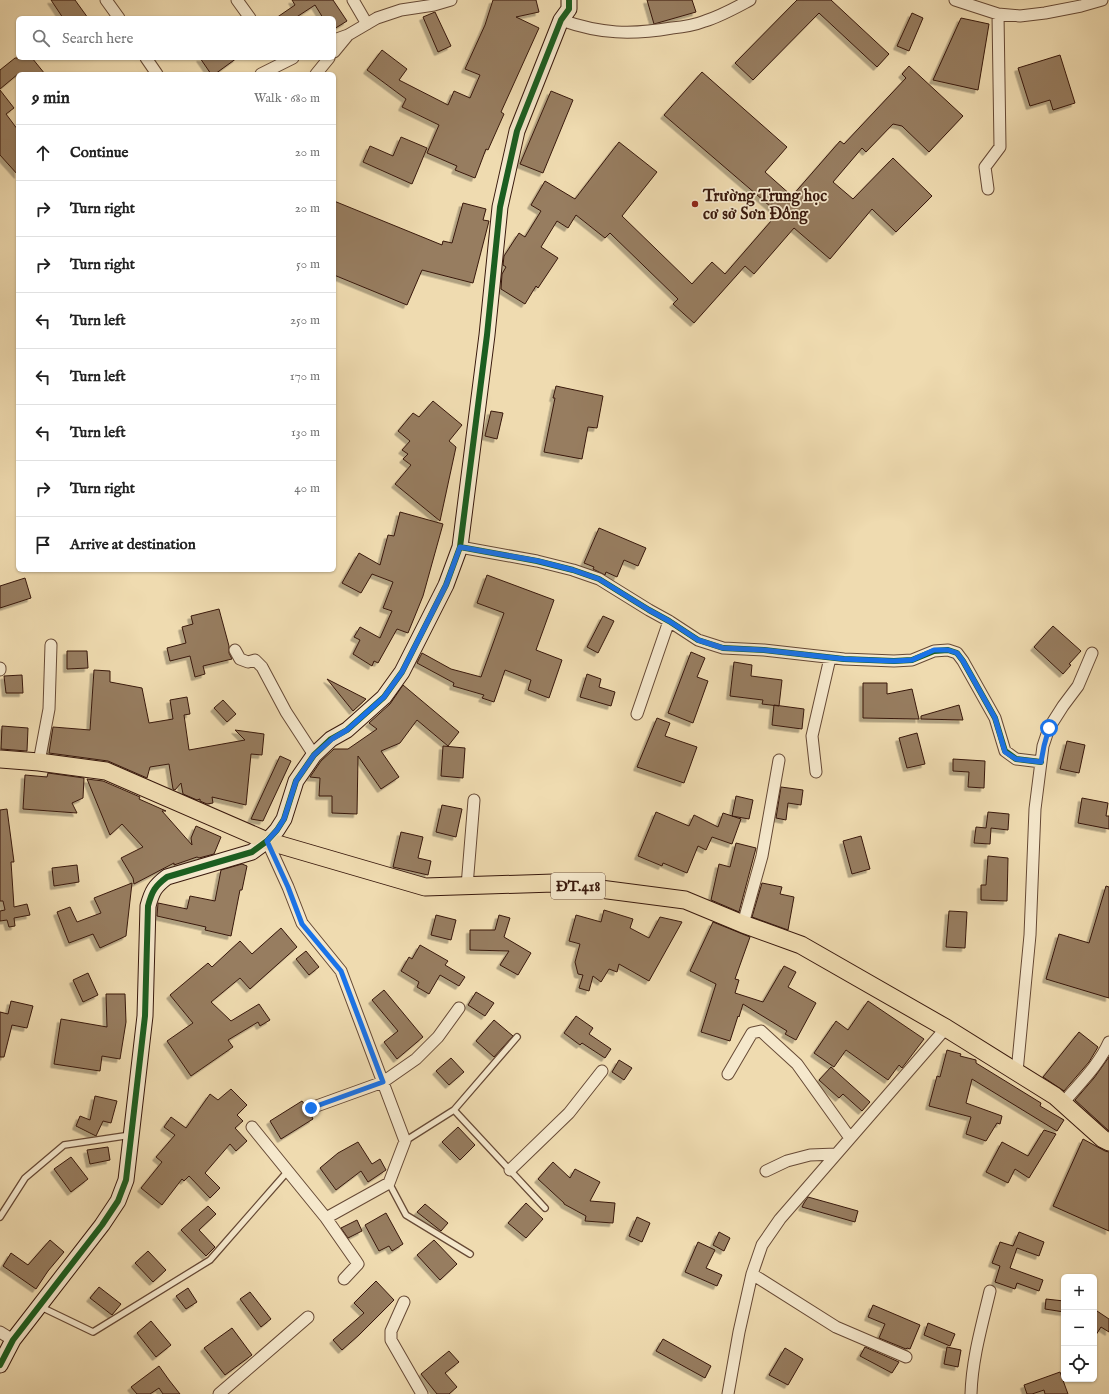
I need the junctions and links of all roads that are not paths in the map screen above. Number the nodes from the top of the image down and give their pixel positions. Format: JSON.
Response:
{"nodes":[{"id":1,"x":106,"y":0,"type":"edge"},
{"id":2,"x":237,"y":0,"type":"edge"},
{"id":3,"x":353,"y":0,"type":"edge"},
{"id":4,"x":452,"y":0,"type":"edge"},
{"id":5,"x":570,"y":0,"type":"edge"},
{"id":6,"x":750,"y":0,"type":"edge"},
{"id":7,"x":955,"y":0,"type":"edge"},
{"id":8,"x":1102,"y":0,"type":"edge"},
{"id":9,"x":998,"y":14,"type":"junction"},
{"id":10,"x":117,"y":16,"type":"edge"},
{"id":11,"x":249,"y":16,"type":"edge"},
{"id":12,"x":561,"y":20,"type":"junction"},
{"id":13,"x":367,"y":24,"type":"junction"},
{"id":14,"x":348,"y":35,"type":"junction"},
{"id":15,"x":336,"y":39,"type":"edge"},
{"id":16,"x":336,"y":50,"type":"edge"},
{"id":17,"x":147,"y":60,"type":"edge"},
{"id":18,"x":285,"y":60,"type":"edge"},
{"id":19,"x":327,"y":60,"type":"edge"},
{"id":20,"x":156,"y":72,"type":"edge"},
{"id":21,"x":264,"y":72,"type":"edge"},
{"id":22,"x":318,"y":72,"type":"edge"},
{"id":23,"x":988,"y":189,"type":"dead end"},
{"id":24,"x":460,"y":547,"type":"junction"},
{"id":25,"x":669,"y":621,"type":"junction"},
{"id":26,"x":51,"y":646,"type":"dead end"},
{"id":27,"x":235,"y":650,"type":"dead end"},
{"id":28,"x":1092,"y":653,"type":"dead end"},
{"id":29,"x":830,"y":658,"type":"junction"},
{"id":30,"x":637,"y":714,"type":"dead end"},
{"id":31,"x":314,"y":755,"type":"junction"},
{"id":32,"x":0,"y":759,"type":"edge"},
{"id":33,"x":779,"y":760,"type":"dead end"},
{"id":34,"x":39,"y":762,"type":"junction"},
{"id":35,"x":1041,"y":762,"type":"junction"},
{"id":36,"x":816,"y":772,"type":"dead end"},
{"id":37,"x":474,"y":800,"type":"dead end"},
{"id":38,"x":267,"y":841,"type":"junction"},
{"id":39,"x":467,"y":886,"type":"junction"},
{"id":40,"x":742,"y":924,"type":"junction"},
{"id":41,"x":459,"y":1008,"type":"dead end"},
{"id":42,"x":946,"y":1028,"type":"junction"},
{"id":43,"x":517,"y":1037,"type":"dead end"},
{"id":44,"x":1109,"y":1042,"type":"edge"},
{"id":45,"x":602,"y":1072,"type":"dead end"},
{"id":46,"x":1017,"y":1072,"type":"junction"},
{"id":47,"x":728,"y":1074,"type":"dead end"},
{"id":48,"x":383,"y":1082,"type":"junction"},
{"id":49,"x":1063,"y":1103,"type":"junction"},
{"id":50,"x":311,"y":1108,"type":"dead end"},
{"id":51,"x":454,"y":1110,"type":"junction"},
{"id":52,"x":252,"y":1127,"type":"dead end"},
{"id":53,"x":132,"y":1135,"type":"junction"},
{"id":54,"x":850,"y":1138,"type":"junction"},
{"id":55,"x":405,"y":1141,"type":"junction"},
{"id":56,"x":1109,"y":1142,"type":"edge"},
{"id":57,"x":836,"y":1154,"type":"junction"},
{"id":58,"x":510,"y":1170,"type":"junction"},
{"id":59,"x":288,"y":1171,"type":"junction"},
{"id":60,"x":766,"y":1171,"type":"dead end"},
{"id":61,"x":389,"y":1183,"type":"junction"},
{"id":62,"x":545,"y":1208,"type":"dead end"},
{"id":63,"x":0,"y":1217,"type":"edge"},
{"id":64,"x":326,"y":1218,"type":"junction"},
{"id":65,"x":470,"y":1254,"type":"dead end"},
{"id":66,"x":752,"y":1274,"type":"junction"},
{"id":67,"x":344,"y":1279,"type":"dead end"},
{"id":68,"x":990,"y":1292,"type":"dead end"},
{"id":69,"x":404,"y":1302,"type":"dead end"},
{"id":70,"x":39,"y":1306,"type":"junction"},
{"id":71,"x":308,"y":1317,"type":"dead end"},
{"id":72,"x":0,"y":1332,"type":"edge"},
{"id":73,"x":13,"y":1340,"type":"junction"},
{"id":74,"x":906,"y":1357,"type":"dead end"},
{"id":75,"x":0,"y":1365,"type":"edge"},
{"id":76,"x":219,"y":1394,"type":"edge"},
{"id":77,"x":422,"y":1394,"type":"edge"},
{"id":78,"x":728,"y":1394,"type":"edge"},
{"id":79,"x":971,"y":1394,"type":"edge"}],
"edges":[{"from":1,"to":10,"type":"street"},
{"from":2,"to":11,"type":"street"},
{"from":3,"to":13,"type":"street"},
{"from":4,"to":13,"type":"street"},
{"from":5,"to":12,"type":"street"},
{"from":6,"to":12,"type":"street"},
{"from":7,"to":9,"type":"street"},
{"from":8,"to":9,"type":"street"},
{"from":9,"to":23,"type":"street"},
{"from":12,"to":24,"type":"street"},
{"from":13,"to":14,"type":"street"},
{"from":14,"to":15,"type":"street"},
{"from":14,"to":16,"type":"street"},
{"from":17,"to":20,"type":"street"},
{"from":18,"to":21,"type":"street"},
{"from":19,"to":22,"type":"street"},
{"from":24,"to":25,"type":"street"},
{"from":24,"to":31,"type":"street"},
{"from":25,"to":29,"type":"street"},
{"from":25,"to":30,"type":"street"},
{"from":26,"to":34,"type":"street"},
{"from":27,"to":31,"type":"street"},
{"from":28,"to":35,"type":"street"},
{"from":29,"to":35,"type":"street"},
{"from":29,"to":36,"type":"street"},
{"from":31,"to":38,"type":"street"},
{"from":32,"to":34,"type":"main road","number":"ĐT.418"},
{"from":33,"to":40,"type":"street"},
{"from":34,"to":38,"type":"main road","number":"ĐT.418"},
{"from":35,"to":46,"type":"street"},
{"from":37,"to":39,"type":"street"},
{"from":38,"to":39,"type":"main road","number":"ĐT.418"},
{"from":38,"to":48,"type":"street"},
{"from":38,"to":53,"type":"street"},
{"from":39,"to":40,"type":"main road","number":"ĐT.418"},
{"from":40,"to":42,"type":"main road","number":"ĐT.418"},
{"from":41,"to":48,"type":"street"},
{"from":42,"to":46,"type":"main road","number":"ĐT.418"},
{"from":42,"to":54,"type":"street"},
{"from":43,"to":51,"type":"lane"},
{"from":44,"to":49,"type":"street"},
{"from":45,"to":58,"type":"street"},
{"from":46,"to":49,"type":"main road","number":"ĐT.418"},
{"from":47,"to":54,"type":"street"},
{"from":48,"to":50,"type":"street"},
{"from":48,"to":55,"type":"street"},
{"from":49,"to":56,"type":"main road","number":"ĐT.418"},
{"from":51,"to":55,"type":"lane"},
{"from":51,"to":58,"type":"lane"},
{"from":52,"to":59,"type":"street"},
{"from":53,"to":63,"type":"lane"},
{"from":53,"to":70,"type":"street"},
{"from":54,"to":57,"type":"street"},
{"from":55,"to":61,"type":"street"},
{"from":57,"to":60,"type":"street"},
{"from":57,"to":66,"type":"street"},
{"from":58,"to":62,"type":"lane"},
{"from":59,"to":64,"type":"street"},
{"from":59,"to":70,"type":"lane"},
{"from":61,"to":64,"type":"street"},
{"from":61,"to":65,"type":"lane"},
{"from":64,"to":67,"type":"street"},
{"from":66,"to":74,"type":"street"},
{"from":66,"to":78,"type":"street"},
{"from":68,"to":79,"type":"street"},
{"from":69,"to":77,"type":"street"},
{"from":70,"to":73,"type":"street"},
{"from":71,"to":76,"type":"street"},
{"from":72,"to":73,"type":"street"},
{"from":73,"to":75,"type":"street"}]}
